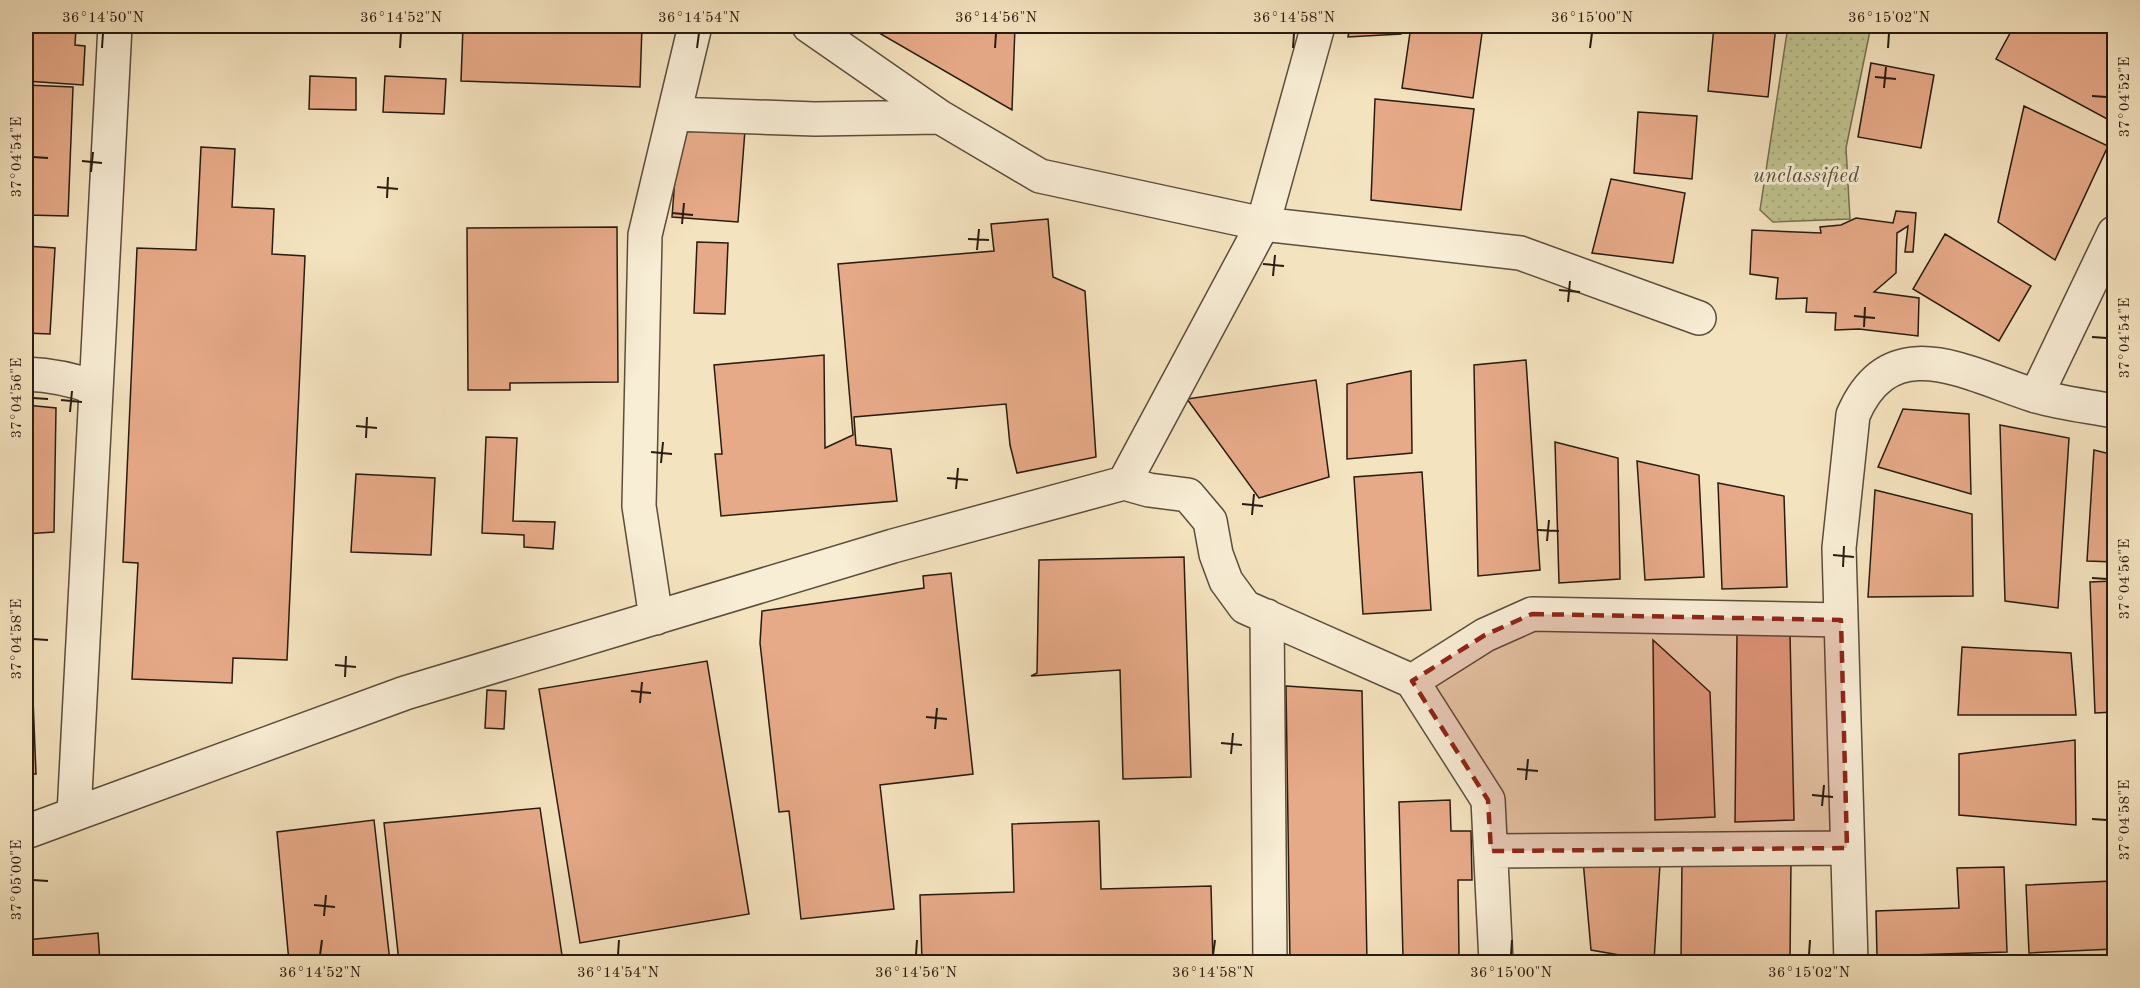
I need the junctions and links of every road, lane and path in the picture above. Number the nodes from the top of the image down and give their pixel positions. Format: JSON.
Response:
{"nodes":[{"id":1,"x":115,"y":26,"type":"edge"},
{"id":2,"x":695,"y":26,"type":"edge"},
{"id":3,"x":809,"y":26,"type":"edge"},
{"id":4,"x":1318,"y":26,"type":"edge"},
{"id":5,"x":674,"y":114,"type":"junction"},
{"id":6,"x":940,"y":117,"type":"junction"},
{"id":7,"x":1263,"y":224,"type":"junction"},
{"id":8,"x":2115,"y":233,"type":"edge"},
{"id":9,"x":1699,"y":318,"type":"dead end"},
{"id":10,"x":26,"y":374,"type":"edge"},
{"id":11,"x":96,"y":388,"type":"junction"},
{"id":12,"x":2036,"y":396,"type":"junction"},
{"id":13,"x":2115,"y":411,"type":"edge"},
{"id":14,"x":1124,"y":483,"type":"junction"},
{"id":15,"x":1267,"y":616,"type":"junction"},
{"id":16,"x":656,"y":618,"type":"junction"},
{"id":17,"x":1841,"y":620,"type":"junction"},
{"id":18,"x":1412,"y":681,"type":"junction"},
{"id":19,"x":74,"y":814,"type":"junction"},
{"id":20,"x":26,"y":832,"type":"edge"},
{"id":21,"x":1847,"y":848,"type":"junction"},
{"id":22,"x":1491,"y":851,"type":"junction"},
{"id":23,"x":1270,"y":963,"type":"edge"},
{"id":24,"x":1496,"y":963,"type":"edge"},
{"id":25,"x":1851,"y":963,"type":"edge"}],
"edges":[{"from":1,"to":11,"type":"street"},
{"from":2,"to":5,"type":"street"},
{"from":3,"to":6,"type":"street"},
{"from":4,"to":7,"type":"street"},
{"from":5,"to":6,"type":"street"},
{"from":5,"to":16,"type":"street"},
{"from":6,"to":7,"type":"street"},
{"from":7,"to":9,"type":"street"},
{"from":7,"to":14,"type":"street"},
{"from":8,"to":12,"type":"street"},
{"from":10,"to":11,"type":"street"},
{"from":11,"to":19,"type":"street"},
{"from":12,"to":13,"type":"street"},
{"from":12,"to":17,"type":"street"},
{"from":14,"to":15,"type":"street"},
{"from":14,"to":16,"type":"street"},
{"from":15,"to":18,"type":"street"},
{"from":15,"to":23,"type":"street"},
{"from":16,"to":19,"type":"street"},
{"from":17,"to":18,"type":"street"},
{"from":17,"to":21,"type":"street"},
{"from":18,"to":22,"type":"street"},
{"from":19,"to":20,"type":"street"},
{"from":21,"to":22,"type":"street"},
{"from":21,"to":25,"type":"street"},
{"from":22,"to":24,"type":"street"}]}
